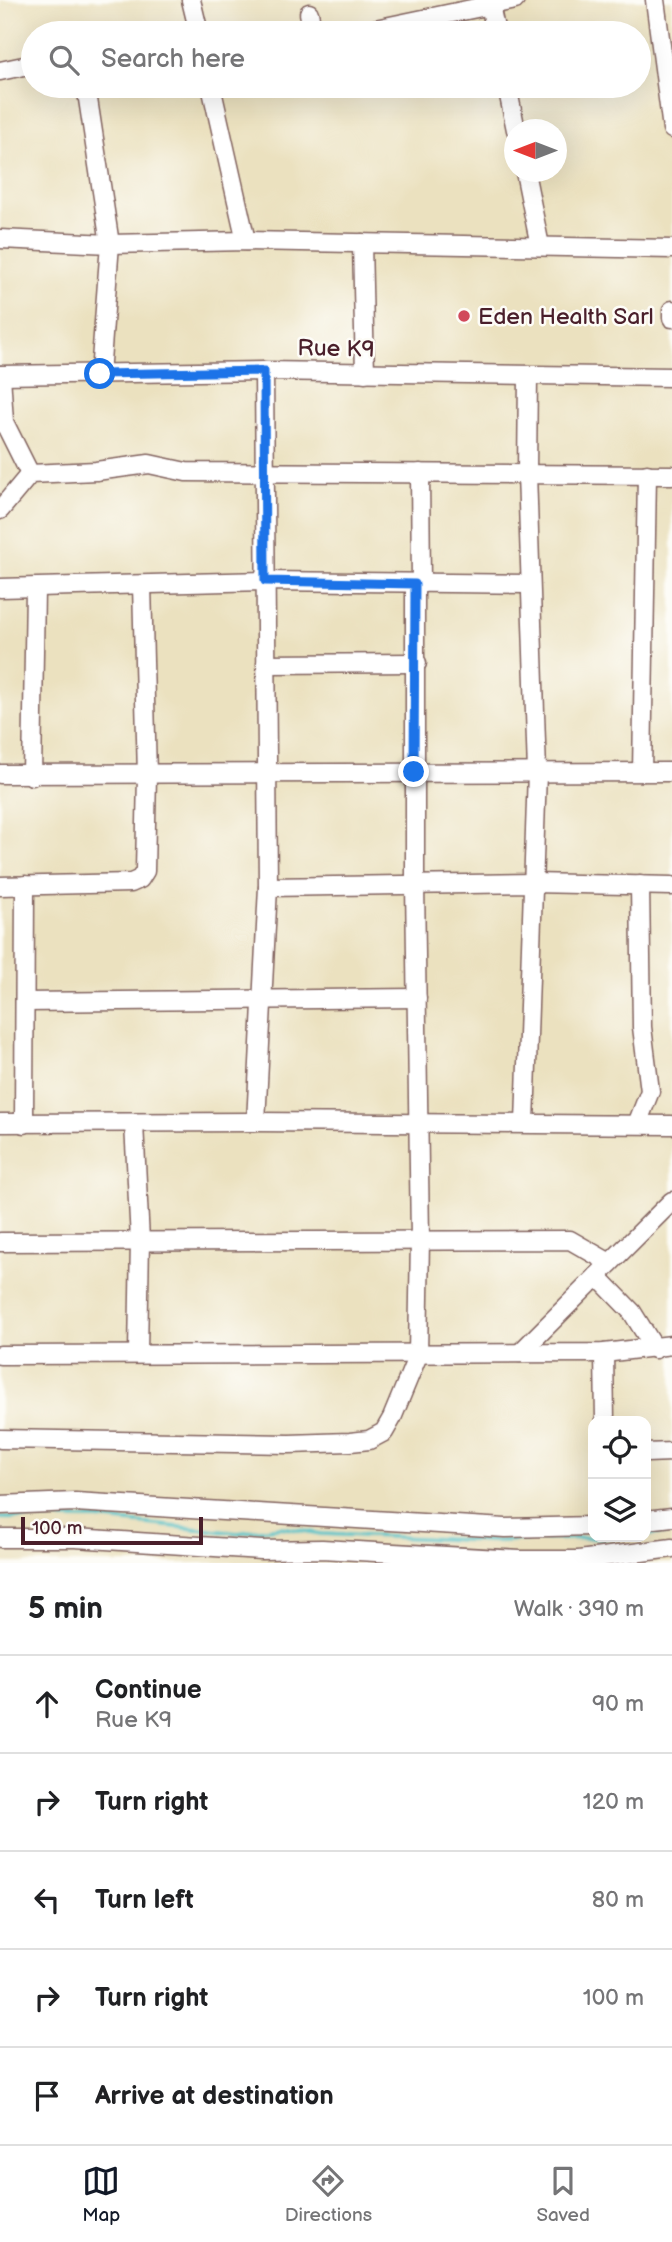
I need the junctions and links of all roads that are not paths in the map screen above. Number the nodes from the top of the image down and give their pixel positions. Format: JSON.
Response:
{"nodes":[{"id":1,"x":191,"y":0,"type":"edge"},
{"id":2,"x":515,"y":0,"type":"edge"},
{"id":3,"x":654,"y":0,"type":"edge"},
{"id":4,"x":490,"y":2,"type":"edge"},
{"id":5,"x":310,"y":13,"type":"dead end"},
{"id":6,"x":194,"y":21,"type":"edge"},
{"id":7,"x":311,"y":21,"type":"edge"},
{"id":8,"x":408,"y":21,"type":"edge"},
{"id":9,"x":494,"y":21,"type":"edge"},
{"id":10,"x":21,"y":67,"type":"edge"},
{"id":11,"x":0,"y":71,"type":"edge"},
{"id":12,"x":88,"y":98,"type":"edge"},
{"id":13,"x":214,"y":98,"type":"edge"},
{"id":14,"x":509,"y":98,"type":"edge"},
{"id":15,"x":514,"y":119,"type":"edge"},
{"id":16,"x":672,"y":129,"type":"edge"},
{"id":17,"x":527,"y":182,"type":"edge"},
{"id":18,"x":0,"y":239,"type":"edge"},
{"id":19,"x":246,"y":241,"type":"junction"},
{"id":20,"x":362,"y":243,"type":"junction"},
{"id":21,"x":110,"y":244,"type":"junction"},
{"id":22,"x":540,"y":246,"type":"junction"},
{"id":23,"x":672,"y":248,"type":"edge"},
{"id":24,"x":672,"y":310,"type":"edge"},
{"id":25,"x":672,"y":318,"type":"edge"},
{"id":26,"x":264,"y":371,"type":"junction"},
{"id":27,"x":365,"y":373,"type":"junction"},
{"id":28,"x":100,"y":374,"type":"junction"},
{"id":29,"x":1,"y":375,"type":"edge"},
{"id":30,"x":528,"y":375,"type":"junction"},
{"id":31,"x":672,"y":377,"type":"edge"},
{"id":32,"x":1,"y":412,"type":"edge"},
{"id":33,"x":264,"y":472,"type":"junction"},
{"id":34,"x":420,"y":473,"type":"junction"},
{"id":35,"x":527,"y":473,"type":"junction"},
{"id":36,"x":30,"y":474,"type":"junction"},
{"id":37,"x":646,"y":474,"type":"junction"},
{"id":38,"x":672,"y":475,"type":"edge"},
{"id":39,"x":0,"y":510,"type":"edge"},
{"id":40,"x":265,"y":581,"type":"junction"},
{"id":41,"x":418,"y":584,"type":"junction"},
{"id":42,"x":530,"y":584,"type":"junction"},
{"id":43,"x":142,"y":585,"type":"junction"},
{"id":44,"x":0,"y":588,"type":"edge"},
{"id":45,"x":34,"y":589,"type":"junction"},
{"id":46,"x":417,"y":663,"type":"junction"},
{"id":47,"x":266,"y":664,"type":"junction"},
{"id":48,"x":267,"y":772,"type":"junction"},
{"id":49,"x":414,"y":772,"type":"junction"},
{"id":50,"x":537,"y":772,"type":"junction"},
{"id":51,"x":642,"y":772,"type":"junction"},
{"id":52,"x":672,"y":772,"type":"edge"},
{"id":53,"x":0,"y":774,"type":"edge"},
{"id":54,"x":147,"y":775,"type":"junction"},
{"id":55,"x":33,"y":776,"type":"junction"},
{"id":56,"x":532,"y":883,"type":"junction"},
{"id":57,"x":415,"y":884,"type":"junction"},
{"id":58,"x":25,"y":885,"type":"junction"},
{"id":59,"x":640,"y":885,"type":"junction"},
{"id":60,"x":0,"y":886,"type":"edge"},
{"id":61,"x":672,"y":886,"type":"edge"},
{"id":62,"x":268,"y":887,"type":"junction"},
{"id":63,"x":260,"y":998,"type":"junction"},
{"id":64,"x":416,"y":998,"type":"junction"},
{"id":65,"x":25,"y":1002,"type":"junction"},
{"id":66,"x":256,"y":1122,"type":"junction"},
{"id":67,"x":0,"y":1123,"type":"edge"},
{"id":68,"x":525,"y":1123,"type":"junction"},
{"id":69,"x":24,"y":1124,"type":"junction"},
{"id":70,"x":134,"y":1124,"type":"junction"},
{"id":71,"x":419,"y":1124,"type":"junction"},
{"id":72,"x":637,"y":1124,"type":"junction"},
{"id":73,"x":672,"y":1125,"type":"edge"},
{"id":74,"x":672,"y":1201,"type":"edge"},
{"id":75,"x":420,"y":1239,"type":"junction"},
{"id":76,"x":140,"y":1240,"type":"junction"},
{"id":77,"x":0,"y":1242,"type":"edge"},
{"id":78,"x":603,"y":1270,"type":"junction"},
{"id":79,"x":664,"y":1347,"type":"edge"},
{"id":80,"x":138,"y":1353,"type":"junction"},
{"id":81,"x":520,"y":1353,"type":"junction"},
{"id":82,"x":604,"y":1353,"type":"junction"},
{"id":83,"x":0,"y":1355,"type":"edge"},
{"id":84,"x":418,"y":1356,"type":"junction"},
{"id":85,"x":605,"y":1416,"type":"edge"},
{"id":86,"x":0,"y":1438,"type":"edge"},
{"id":87,"x":672,"y":1452,"type":"edge"},
{"id":88,"x":651,"y":1453,"type":"edge"},
{"id":89,"x":0,"y":1505,"type":"edge"},
{"id":90,"x":672,"y":1517,"type":"edge"},
{"id":91,"x":651,"y":1519,"type":"edge"},
{"id":92,"x":588,"y":1526,"type":"edge"},
{"id":93,"x":0,"y":1538,"type":"edge"},
{"id":94,"x":672,"y":1548,"type":"edge"},
{"id":95,"x":262,"y":1557,"type":"edge"},
{"id":96,"x":387,"y":1558,"type":"edge"},
{"id":97,"x":486,"y":1560,"type":"edge"}],
"edges":[{"from":1,"to":6,"type":"street"},
{"from":2,"to":4,"type":"street"},
{"from":3,"to":16,"type":"street"},
{"from":4,"to":8,"type":"street"},
{"from":4,"to":9,"type":"street"},
{"from":5,"to":7,"type":"street"},
{"from":10,"to":11,"type":"street"},
{"from":12,"to":21,"type":"street"},
{"from":13,"to":19,"type":"street"},
{"from":14,"to":15,"type":"street"},
{"from":17,"to":22,"type":"street"},
{"from":18,"to":21,"type":"street"},
{"from":19,"to":20,"type":"street"},
{"from":19,"to":21,"type":"street"},
{"from":20,"to":22,"type":"street"},
{"from":20,"to":27,"type":"street"},
{"from":21,"to":28,"type":"street"},
{"from":22,"to":23,"type":"street"},
{"from":24,"to":25,"type":"street"},
{"from":26,"to":27,"type":"street","name":"Rue K9"},
{"from":26,"to":28,"type":"street","name":"Rue K9"},
{"from":26,"to":33,"type":"street"},
{"from":27,"to":30,"type":"street","name":"Rue K9"},
{"from":28,"to":29,"type":"street","name":"Rue K9"},
{"from":29,"to":32,"type":"street"},
{"from":30,"to":31,"type":"street","name":"Rue K9"},
{"from":30,"to":35,"type":"street"},
{"from":32,"to":36,"type":"street"},
{"from":33,"to":34,"type":"street"},
{"from":33,"to":36,"type":"street"},
{"from":33,"to":40,"type":"street"},
{"from":34,"to":35,"type":"street"},
{"from":34,"to":41,"type":"street"},
{"from":35,"to":37,"type":"street"},
{"from":35,"to":42,"type":"street"},
{"from":36,"to":39,"type":"street"},
{"from":37,"to":38,"type":"street"},
{"from":37,"to":51,"type":"street"},
{"from":40,"to":41,"type":"street"},
{"from":40,"to":43,"type":"street"},
{"from":40,"to":47,"type":"street"},
{"from":41,"to":42,"type":"street"},
{"from":41,"to":46,"type":"street"},
{"from":42,"to":50,"type":"street"},
{"from":43,"to":45,"type":"street"},
{"from":43,"to":54,"type":"street"},
{"from":44,"to":45,"type":"street"},
{"from":45,"to":55,"type":"street"},
{"from":46,"to":47,"type":"street"},
{"from":46,"to":49,"type":"street"},
{"from":47,"to":48,"type":"street"},
{"from":48,"to":49,"type":"street"},
{"from":48,"to":54,"type":"street"},
{"from":48,"to":62,"type":"street"},
{"from":49,"to":50,"type":"street"},
{"from":49,"to":57,"type":"street"},
{"from":50,"to":51,"type":"street"},
{"from":50,"to":56,"type":"street"},
{"from":51,"to":52,"type":"street"},
{"from":53,"to":55,"type":"street"},
{"from":54,"to":55,"type":"street"},
{"from":54,"to":58,"type":"street"},
{"from":56,"to":57,"type":"street"},
{"from":56,"to":59,"type":"street"},
{"from":56,"to":68,"type":"street"},
{"from":57,"to":62,"type":"street"},
{"from":57,"to":64,"type":"street"},
{"from":58,"to":60,"type":"street"},
{"from":58,"to":65,"type":"street"},
{"from":59,"to":61,"type":"street"},
{"from":59,"to":72,"type":"street"},
{"from":62,"to":63,"type":"street"},
{"from":63,"to":64,"type":"street"},
{"from":63,"to":65,"type":"street"},
{"from":63,"to":66,"type":"street"},
{"from":64,"to":71,"type":"street"},
{"from":65,"to":69,"type":"street"},
{"from":66,"to":70,"type":"street"},
{"from":66,"to":71,"type":"street"},
{"from":67,"to":69,"type":"street"},
{"from":68,"to":71,"type":"street"},
{"from":68,"to":72,"type":"street"},
{"from":69,"to":70,"type":"street"},
{"from":70,"to":76,"type":"street"},
{"from":71,"to":75,"type":"street"},
{"from":72,"to":73,"type":"street"},
{"from":74,"to":78,"type":"street"},
{"from":75,"to":76,"type":"street"},
{"from":75,"to":78,"type":"street"},
{"from":75,"to":84,"type":"street"},
{"from":76,"to":77,"type":"street"},
{"from":76,"to":80,"type":"street"},
{"from":78,"to":79,"type":"street"},
{"from":78,"to":81,"type":"street"},
{"from":79,"to":82,"type":"street"},
{"from":80,"to":83,"type":"street"},
{"from":80,"to":84,"type":"street"},
{"from":81,"to":82,"type":"street"},
{"from":81,"to":84,"type":"street"},
{"from":82,"to":85,"type":"street"},
{"from":84,"to":86,"type":"street"},
{"from":87,"to":88,"type":"street"},
{"from":89,"to":92,"type":"street"},
{"from":90,"to":91,"type":"street"},
{"from":93,"to":95,"type":"street"},
{"from":94,"to":97,"type":"street"},
{"from":95,"to":96,"type":"street"},
{"from":96,"to":97,"type":"street"}]}
